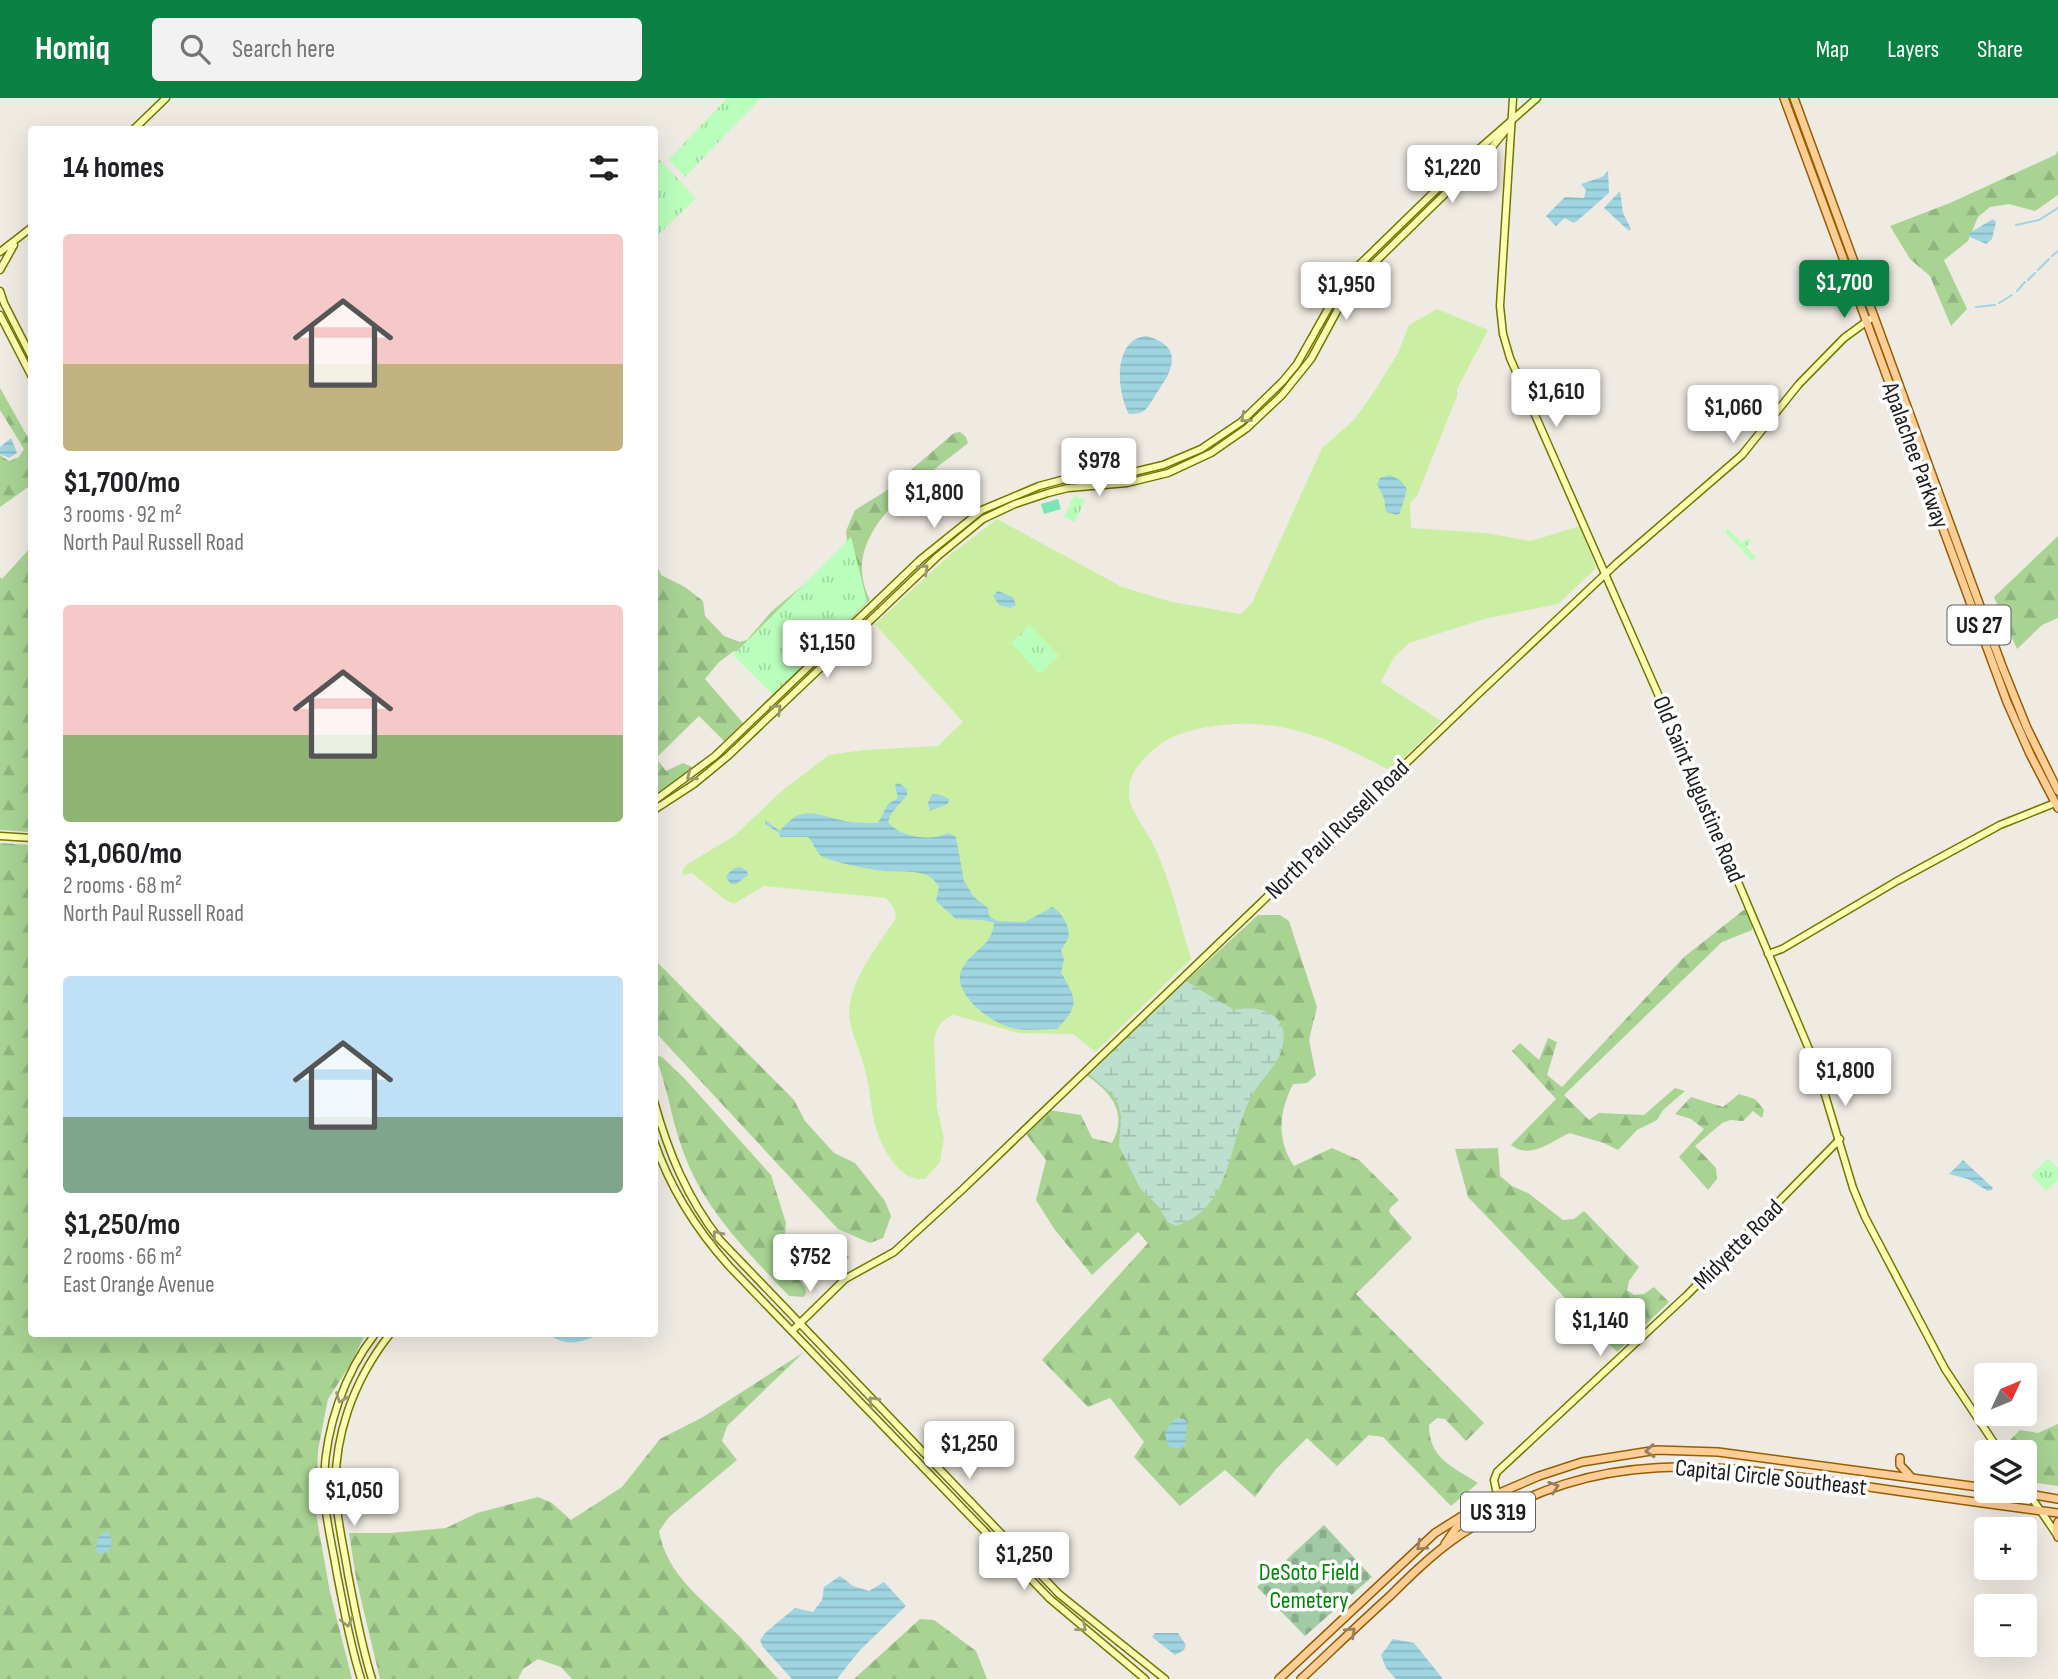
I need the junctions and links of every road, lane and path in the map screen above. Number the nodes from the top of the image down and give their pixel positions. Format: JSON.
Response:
{"nodes":[{"id":1,"x":166,"y":98,"type":"edge"},
{"id":2,"x":1513,"y":98,"type":"edge"},
{"id":3,"x":1537,"y":98,"type":"edge"},
{"id":4,"x":1784,"y":98,"type":"edge"},
{"id":5,"x":1794,"y":98,"type":"edge"},
{"id":6,"x":1511,"y":123,"type":"junction"},
{"id":7,"x":137,"y":126,"type":"edge"},
{"id":8,"x":1801,"y":142,"type":"junction"},
{"id":9,"x":1811,"y":146,"type":"junction"},
{"id":10,"x":1450,"y":177,"type":"junction"},
{"id":11,"x":1443,"y":184,"type":"junction"},
{"id":12,"x":1455,"y":184,"type":"junction"},
{"id":13,"x":1449,"y":190,"type":"junction"},
{"id":14,"x":1826,"y":213,"type":"junction"},
{"id":15,"x":1841,"y":227,"type":"junction"},
{"id":16,"x":1397,"y":228,"type":"junction"},
{"id":17,"x":28,"y":230,"type":"edge"},
{"id":18,"x":1403,"y":234,"type":"junction"},
{"id":19,"x":20,"y":237,"type":"junction"},
{"id":20,"x":0,"y":251,"type":"edge"},
{"id":21,"x":0,"y":270,"type":"edge"},
{"id":22,"x":0,"y":291,"type":"edge"},
{"id":23,"x":1337,"y":293,"type":"junction"},
{"id":24,"x":1344,"y":298,"type":"junction"},
{"id":25,"x":0,"y":315,"type":"edge"},
{"id":26,"x":1870,"y":319,"type":"junction"},
{"id":27,"x":28,"y":350,"type":"edge"},
{"id":28,"x":28,"y":369,"type":"edge"},
{"id":29,"x":1284,"y":380,"type":"junction"},
{"id":30,"x":1290,"y":386,"type":"junction"},
{"id":31,"x":1907,"y":408,"type":"junction"},
{"id":32,"x":1902,"y":416,"type":"junction"},
{"id":33,"x":1913,"y":423,"type":"junction"},
{"id":34,"x":1228,"y":432,"type":"junction"},
{"id":35,"x":1234,"y":439,"type":"junction"},
{"id":36,"x":1163,"y":465,"type":"junction"},
{"id":37,"x":1922,"y":471,"type":"junction"},
{"id":38,"x":1166,"y":473,"type":"junction"},
{"id":39,"x":1933,"y":477,"type":"junction"},
{"id":40,"x":1065,"y":480,"type":"junction"},
{"id":41,"x":1068,"y":488,"type":"junction"},
{"id":42,"x":1605,"y":574,"type":"junction"},
{"id":43,"x":2058,"y":791,"type":"edge"},
{"id":44,"x":658,"y":798,"type":"edge"},
{"id":45,"x":2057,"y":806,"type":"edge"},
{"id":46,"x":658,"y":808,"type":"edge"},
{"id":47,"x":0,"y":836,"type":"edge"},
{"id":48,"x":28,"y":838,"type":"edge"},
{"id":49,"x":1768,"y":954,"type":"junction"},
{"id":50,"x":658,"y":1114,"type":"edge"},
{"id":51,"x":1840,"y":1139,"type":"junction"},
{"id":52,"x":658,"y":1144,"type":"edge"},
{"id":53,"x":667,"y":1144,"type":"junction"},
{"id":54,"x":658,"y":1149,"type":"edge"},
{"id":55,"x":799,"y":1324,"type":"junction"},
{"id":56,"x":792,"y":1331,"type":"junction"},
{"id":57,"x":373,"y":1337,"type":"edge"},
{"id":58,"x":388,"y":1337,"type":"edge"},
{"id":59,"x":1992,"y":1440,"type":"edge"},
{"id":60,"x":1900,"y":1458,"type":"dead end"},
{"id":61,"x":937,"y":1467,"type":"junction"},
{"id":62,"x":930,"y":1475,"type":"junction"},
{"id":63,"x":1912,"y":1478,"type":"junction"},
{"id":64,"x":1974,"y":1486,"type":"edge"},
{"id":65,"x":1497,"y":1494,"type":"junction"},
{"id":66,"x":2037,"y":1494,"type":"edge"},
{"id":67,"x":2058,"y":1499,"type":"edge"},
{"id":68,"x":2035,"y":1503,"type":"edge"},
{"id":69,"x":2040,"y":1510,"type":"junction"},
{"id":70,"x":2058,"y":1513,"type":"edge"},
{"id":71,"x":2058,"y":1522,"type":"edge"},
{"id":72,"x":2058,"y":1537,"type":"edge"},
{"id":73,"x":1443,"y":1547,"type":"junction"},
{"id":74,"x":344,"y":1550,"type":"junction"},
{"id":75,"x":333,"y":1551,"type":"junction"},
{"id":76,"x":361,"y":1679,"type":"edge"},
{"id":77,"x":372,"y":1679,"type":"edge"},
{"id":78,"x":1145,"y":1679,"type":"edge"},
{"id":79,"x":1165,"y":1679,"type":"edge"},
{"id":80,"x":1279,"y":1679,"type":"edge"},
{"id":81,"x":1301,"y":1679,"type":"edge"}],
"edges":[{"from":1,"to":7,"type":"street"},
{"from":2,"to":6,"type":"street","name":"Old Saint Augustine Road"},
{"from":3,"to":6,"type":"street"},
{"from":4,"to":8,"type":"main road","name":"Apalachee Parkway","number":"US 27"},
{"from":5,"to":9,"type":"main road","name":"Apalachee Parkway","number":"US 27"},
{"from":6,"to":10,"type":"street"},
{"from":6,"to":12,"type":"street"},
{"from":6,"to":42,"type":"street","name":"Old Saint Augustine Road"},
{"from":8,"to":9,"type":"main road"},
{"from":8,"to":14,"type":"main road","name":"Apalachee Parkway","number":"US 27"},
{"from":9,"to":15,"type":"main road","name":"Apalachee Parkway","number":"US 27"},
{"from":10,"to":11,"type":"street"},
{"from":10,"to":12,"type":"street"},
{"from":11,"to":13,"type":"street"},
{"from":11,"to":16,"type":"street"},
{"from":12,"to":13,"type":"street"},
{"from":13,"to":18,"type":"street"},
{"from":14,"to":15,"type":"main road"},
{"from":14,"to":26,"type":"main road","name":"Apalachee Parkway","number":"US 27"},
{"from":15,"to":26,"type":"main road","name":"Apalachee Parkway","number":"US 27"},
{"from":16,"to":18,"type":"street"},
{"from":16,"to":23,"type":"street"},
{"from":17,"to":19,"type":"street"},
{"from":18,"to":24,"type":"street"},
{"from":19,"to":20,"type":"street"},
{"from":19,"to":21,"type":"street"},
{"from":22,"to":27,"type":"street"},
{"from":23,"to":24,"type":"street"},
{"from":23,"to":29,"type":"street"},
{"from":24,"to":30,"type":"street"},
{"from":25,"to":28,"type":"street"},
{"from":26,"to":31,"type":"main road","name":"Apalachee Parkway","number":"US 27"},
{"from":26,"to":32,"type":"main road","name":"Apalachee Parkway","number":"US 27"},
{"from":26,"to":42,"type":"street","name":"North Paul Russell Road"},
{"from":29,"to":30,"type":"street"},
{"from":29,"to":34,"type":"street","one_way":true},
{"from":30,"to":35,"type":"street"},
{"from":31,"to":32,"type":"main road"},
{"from":31,"to":33,"type":"main road","name":"Apalachee Parkway","number":"US 27"},
{"from":32,"to":33,"type":"main road"},
{"from":32,"to":37,"type":"main road","name":"Apalachee Parkway","number":"US 27"},
{"from":33,"to":39,"type":"main road","name":"Apalachee Parkway","number":"US 27"},
{"from":34,"to":35,"type":"street"},
{"from":34,"to":36,"type":"street"},
{"from":35,"to":38,"type":"street"},
{"from":36,"to":38,"type":"street"},
{"from":36,"to":40,"type":"street"},
{"from":37,"to":39,"type":"main road"},
{"from":37,"to":45,"type":"main road","name":"Apalachee Parkway","number":"US 27"},
{"from":38,"to":41,"type":"street"},
{"from":39,"to":43,"type":"main road","name":"Apalachee Parkway","number":"US 27"},
{"from":40,"to":41,"type":"street"},
{"from":40,"to":44,"type":"street","one_way":true},
{"from":46,"to":41,"type":"street","one_way":true},
{"from":42,"to":49,"type":"street","name":"Old Saint Augustine Road"},
{"from":42,"to":55,"type":"street","name":"North Paul Russell Road"},
{"from":45,"to":49,"type":"street"},
{"from":47,"to":48,"type":"street"},
{"from":49,"to":51,"type":"street","name":"Old Saint Augustine Road"},
{"from":50,"to":53,"type":"street"},
{"from":51,"to":59,"type":"street","name":"Old Saint Augustine Road"},
{"from":51,"to":65,"type":"street","name":"Midyette Road"},
{"from":52,"to":53,"type":"street"},
{"from":55,"to":53,"type":"street","one_way":true},
{"from":54,"to":56,"type":"street"},
{"from":55,"to":56,"type":"street","name":"North Paul Russell Road"},
{"from":61,"to":55,"type":"street","one_way":true},
{"from":56,"to":62,"type":"street"},
{"from":57,"to":75,"type":"street","one_way":true},
{"from":58,"to":74,"type":"street"},
{"from":60,"to":63,"type":"main road"},
{"from":61,"to":62,"type":"street"},
{"from":61,"to":79,"type":"street"},
{"from":62,"to":78,"type":"street","one_way":true},
{"from":63,"to":64,"type":"main road","name":"Capital Circle Southeast","number":"US 319"},
{"from":63,"to":65,"type":"main road","name":"Capital Circle Southeast","number":"US 319","one_way":true},
{"from":65,"to":73,"type":"main road"},
{"from":65,"to":80,"type":"main road","name":"Capital Circle Southeast","number":"US 319","one_way":true},
{"from":66,"to":67,"type":"main road"},
{"from":68,"to":69,"type":"street"},
{"from":69,"to":70,"type":"main road","name":"Capital Circle Southeast","number":"US 319"},
{"from":69,"to":72,"type":"street"},
{"from":73,"to":69,"type":"main road","name":"Capital Circle Southeast","number":"US 319","one_way":true},
{"from":71,"to":72,"type":"main road"},
{"from":81,"to":73,"type":"main road","name":"Capital Circle Southeast","number":"US 319","one_way":true},
{"from":74,"to":75,"type":"street"},
{"from":74,"to":77,"type":"street"},
{"from":75,"to":76,"type":"street","one_way":true}]}
